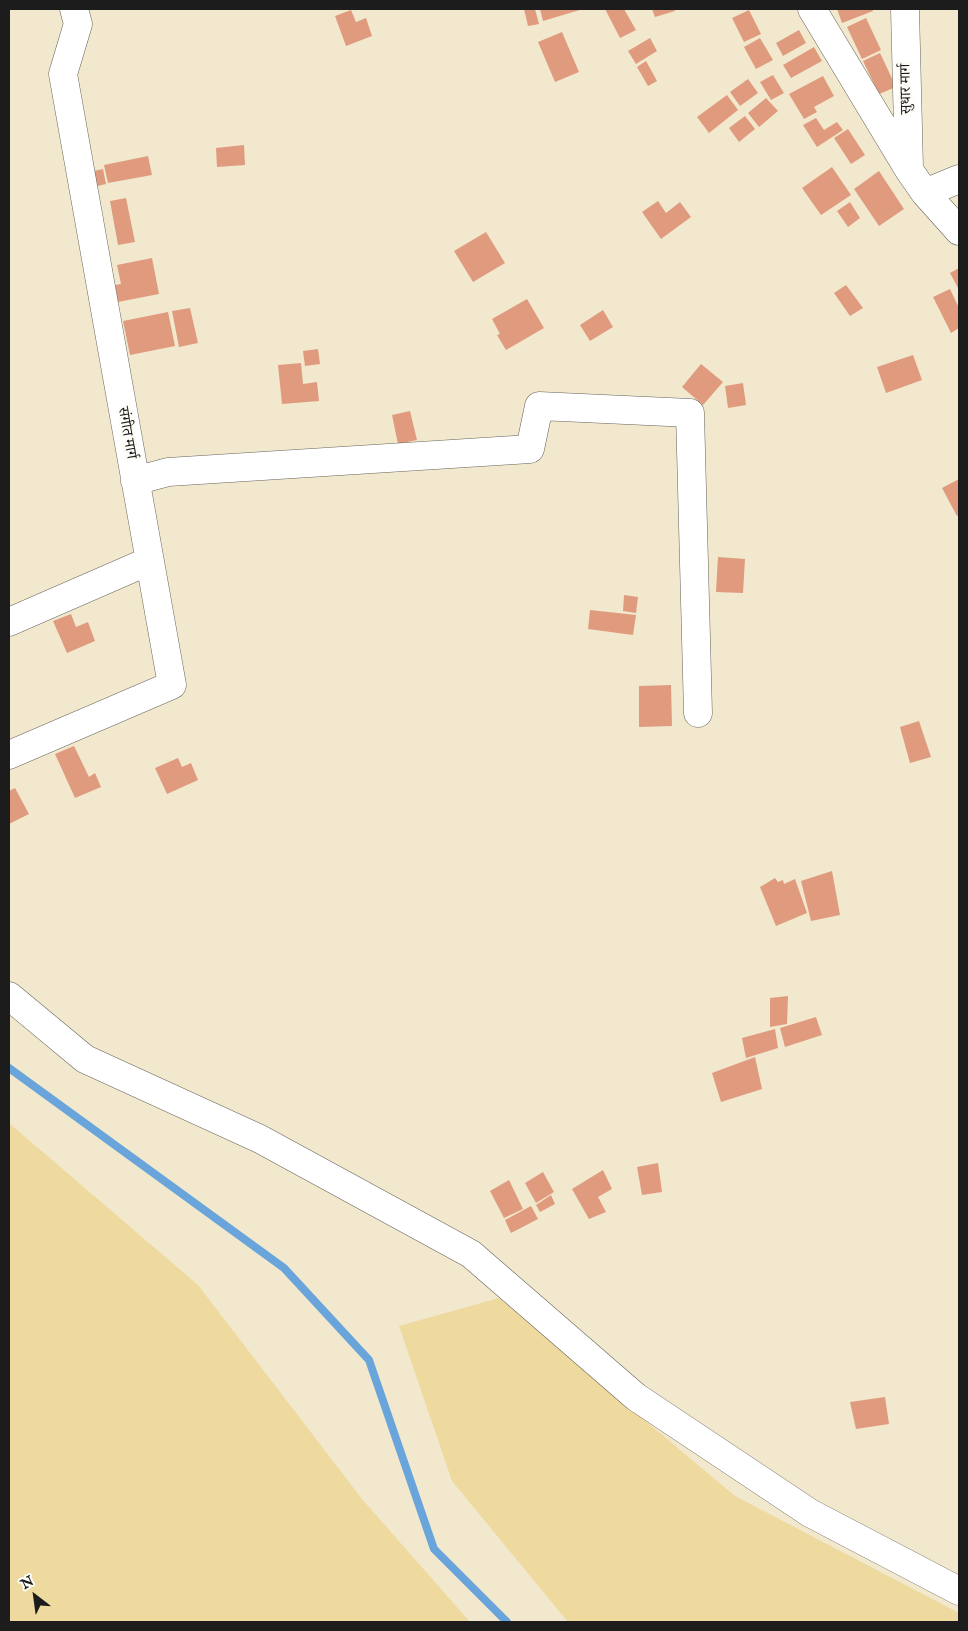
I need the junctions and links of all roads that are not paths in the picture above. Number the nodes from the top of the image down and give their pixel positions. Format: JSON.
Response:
{"nodes":[{"id":1,"x":74,"y":9,"type":"edge"},
{"id":2,"x":812,"y":9,"type":"edge"},
{"id":3,"x":905,"y":9,"type":"edge"},
{"id":4,"x":910,"y":170,"type":"junction"},
{"id":5,"x":959,"y":179,"type":"edge"},
{"id":6,"x":925,"y":193,"type":"junction"},
{"id":7,"x":959,"y":231,"type":"edge"},
{"id":8,"x":135,"y":481,"type":"junction"},
{"id":9,"x":149,"y":562,"type":"junction"},
{"id":10,"x":9,"y":622,"type":"edge"},
{"id":11,"x":698,"y":713,"type":"dead end"},
{"id":12,"x":9,"y":755,"type":"edge"},
{"id":13,"x":9,"y":996,"type":"edge"},
{"id":14,"x":959,"y":1591,"type":"edge"}],
"edges":[{"from":1,"to":8,"type":"street","name":"संगीत मार्ग"},
{"from":2,"to":4,"type":"street"},
{"from":3,"to":4,"type":"street","name":"सुधार मार्ग"},
{"from":4,"to":6,"type":"street"},
{"from":5,"to":6,"type":"street"},
{"from":6,"to":7,"type":"street"},
{"from":8,"to":9,"type":"street","name":"संगीत मार्ग"},
{"from":8,"to":11,"type":"street"},
{"from":9,"to":10,"type":"street"},
{"from":9,"to":12,"type":"street","name":"संगीत मार्ग"},
{"from":13,"to":14,"type":"street"}]}
